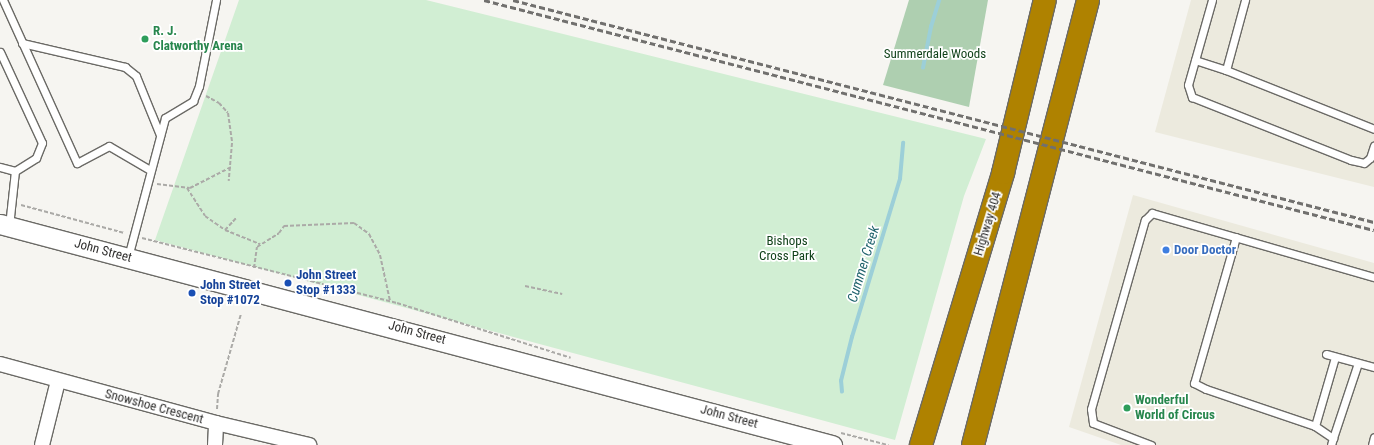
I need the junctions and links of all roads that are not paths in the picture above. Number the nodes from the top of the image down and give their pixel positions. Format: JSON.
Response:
{"nodes":[{"id":1,"x":3,"y":0,"type":"edge"},
{"id":2,"x":216,"y":0,"type":"edge"},
{"id":3,"x":1045,"y":0,"type":"edge"},
{"id":4,"x":1088,"y":0,"type":"edge"},
{"id":5,"x":1212,"y":0,"type":"edge"},
{"id":6,"x":1245,"y":0,"type":"edge"},
{"id":7,"x":22,"y":43,"type":"junction"},
{"id":8,"x":0,"y":52,"type":"edge"},
{"id":9,"x":1195,"y":60,"type":"junction"},
{"id":10,"x":1226,"y":70,"type":"junction"},
{"id":11,"x":1374,"y":129,"type":"edge"},
{"id":12,"x":160,"y":135,"type":"junction"},
{"id":13,"x":1374,"y":146,"type":"edge"},
{"id":14,"x":0,"y":167,"type":"edge"},
{"id":15,"x":150,"y":170,"type":"junction"},
{"id":16,"x":15,"y":171,"type":"junction"},
{"id":17,"x":5,"y":225,"type":"edge"},
{"id":18,"x":1236,"y":237,"type":"junction"},
{"id":19,"x":128,"y":257,"type":"junction"},
{"id":20,"x":1374,"y":277,"type":"edge"},
{"id":21,"x":1326,"y":354,"type":"dead end"},
{"id":22,"x":1335,"y":357,"type":"junction"},
{"id":23,"x":1358,"y":363,"type":"junction"},
{"id":24,"x":0,"y":364,"type":"edge"},
{"id":25,"x":1374,"y":367,"type":"edge"},
{"id":26,"x":58,"y":381,"type":"junction"},
{"id":27,"x":216,"y":423,"type":"junction"},
{"id":28,"x":1315,"y":426,"type":"junction"},
{"id":29,"x":1374,"y":437,"type":"edge"},
{"id":30,"x":834,"y":438,"type":"edge"},
{"id":31,"x":1332,"y":441,"type":"edge"},
{"id":32,"x":42,"y":445,"type":"edge"},
{"id":33,"x":215,"y":445,"type":"edge"},
{"id":34,"x":309,"y":445,"type":"edge"},
{"id":35,"x":921,"y":445,"type":"edge"},
{"id":36,"x":973,"y":445,"type":"edge"},
{"id":37,"x":1151,"y":445,"type":"edge"},
{"id":38,"x":1372,"y":445,"type":"edge"}],
"edges":[{"from":1,"to":7,"type":"lane"},
{"from":2,"to":12,"type":"lane"},
{"from":3,"to":35,"type":"highway","name":"Highway 404"},
{"from":4,"to":36,"type":"highway"},
{"from":5,"to":9,"type":"lane"},
{"from":6,"to":10,"type":"lane"},
{"from":7,"to":12,"type":"lane"},
{"from":7,"to":15,"type":"lane"},
{"from":8,"to":16,"type":"lane"},
{"from":9,"to":10,"type":"lane"},
{"from":9,"to":13,"type":"lane"},
{"from":10,"to":11,"type":"lane"},
{"from":12,"to":15,"type":"lane"},
{"from":14,"to":16,"type":"lane"},
{"from":15,"to":19,"type":"lane"},
{"from":16,"to":17,"type":"lane"},
{"from":17,"to":19,"type":"main road","name":"John Street"},
{"from":18,"to":20,"type":"lane"},
{"from":18,"to":28,"type":"lane"},
{"from":18,"to":37,"type":"lane"},
{"from":19,"to":30,"type":"main road","name":"John Street"},
{"from":21,"to":22,"type":"lane"},
{"from":22,"to":23,"type":"lane"},
{"from":22,"to":28,"type":"lane"},
{"from":23,"to":25,"type":"lane"},
{"from":23,"to":31,"type":"lane"},
{"from":24,"to":26,"type":"street","name":"Snowshoe Crescent"},
{"from":26,"to":27,"type":"street","name":"Snowshoe Crescent"},
{"from":26,"to":32,"type":"street"},
{"from":27,"to":33,"type":"street"},
{"from":27,"to":34,"type":"street","name":"Snowshoe Crescent"},
{"from":28,"to":31,"type":"lane"},
{"from":29,"to":38,"type":"lane"}]}
